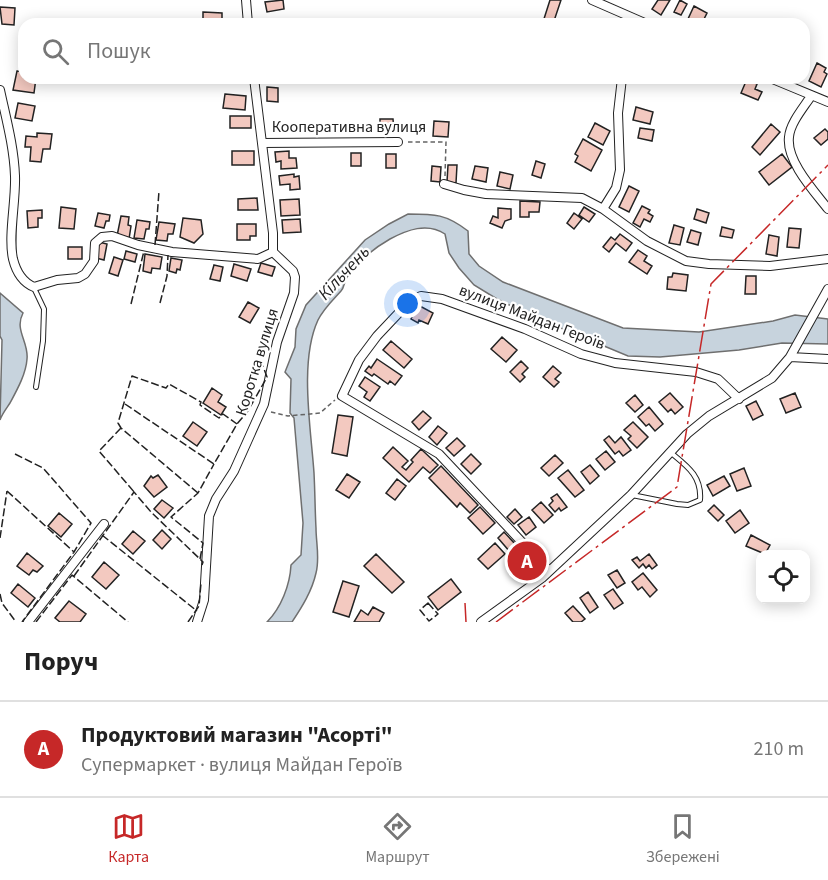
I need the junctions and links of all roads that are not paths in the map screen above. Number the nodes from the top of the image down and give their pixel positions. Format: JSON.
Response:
{"nodes":[{"id":1,"x":246,"y":0,"type":"edge"},
{"id":2,"x":592,"y":0,"type":"edge"},
{"id":3,"x":248,"y":18,"type":"edge"},
{"id":4,"x":625,"y":18,"type":"edge"},
{"id":5,"x":255,"y":84,"type":"edge"},
{"id":6,"x":621,"y":84,"type":"edge"},
{"id":7,"x":784,"y":84,"type":"edge"},
{"id":8,"x":0,"y":90,"type":"edge"},
{"id":9,"x":811,"y":96,"type":"junction"},
{"id":10,"x":828,"y":102,"type":"edge"},
{"id":11,"x":398,"y":142,"type":"road end"},
{"id":12,"x":262,"y":143,"type":"junction"},
{"id":13,"x":444,"y":184,"type":"road end"},
{"id":14,"x":603,"y":209,"type":"junction"},
{"id":15,"x":828,"y":209,"type":"edge"},
{"id":16,"x":273,"y":252,"type":"junction"},
{"id":17,"x":828,"y":259,"type":"edge"},
{"id":18,"x":34,"y":287,"type":"junction"},
{"id":19,"x":828,"y":290,"type":"edge"},
{"id":20,"x":790,"y":357,"type":"junction"},
{"id":21,"x":828,"y":359,"type":"edge"},
{"id":22,"x":36,"y":387,"type":"dead end"},
{"id":23,"x":739,"y":399,"type":"junction"},
{"id":24,"x":670,"y":452,"type":"junction"},
{"id":25,"x":631,"y":495,"type":"junction"},
{"id":26,"x":105,"y":524,"type":"dead end"},
{"id":27,"x":549,"y":571,"type":"junction"},
{"id":28,"x":28,"y":622,"type":"edge"},
{"id":29,"x":197,"y":622,"type":"edge"},
{"id":30,"x":481,"y":622,"type":"edge"}],
"edges":[{"from":1,"to":3,"type":"street"},
{"from":2,"to":4,"type":"street"},
{"from":5,"to":12,"type":"street"},
{"from":6,"to":14,"type":"street"},
{"from":7,"to":9,"type":"street"},
{"from":8,"to":18,"type":"street"},
{"from":9,"to":10,"type":"street"},
{"from":9,"to":15,"type":"street"},
{"from":11,"to":12,"type":"street","name":"Кооперативна вулиця"},
{"from":12,"to":16,"type":"street"},
{"from":13,"to":14,"type":"street"},
{"from":14,"to":17,"type":"street"},
{"from":16,"to":18,"type":"street"},
{"from":16,"to":29,"type":"street","name":"Коротка вулиця"},
{"from":18,"to":22,"type":"lane"},
{"from":19,"to":20,"type":"street"},
{"from":20,"to":21,"type":"street"},
{"from":20,"to":23,"type":"street"},
{"from":23,"to":24,"type":"street"},
{"from":23,"to":27,"type":"street","name":"вулиця Майдан Героїв"},
{"from":24,"to":25,"type":"street"},
{"from":24,"to":25,"type":"lane"},
{"from":25,"to":27,"type":"street"},
{"from":26,"to":28,"type":"street"},
{"from":27,"to":30,"type":"street"}]}
